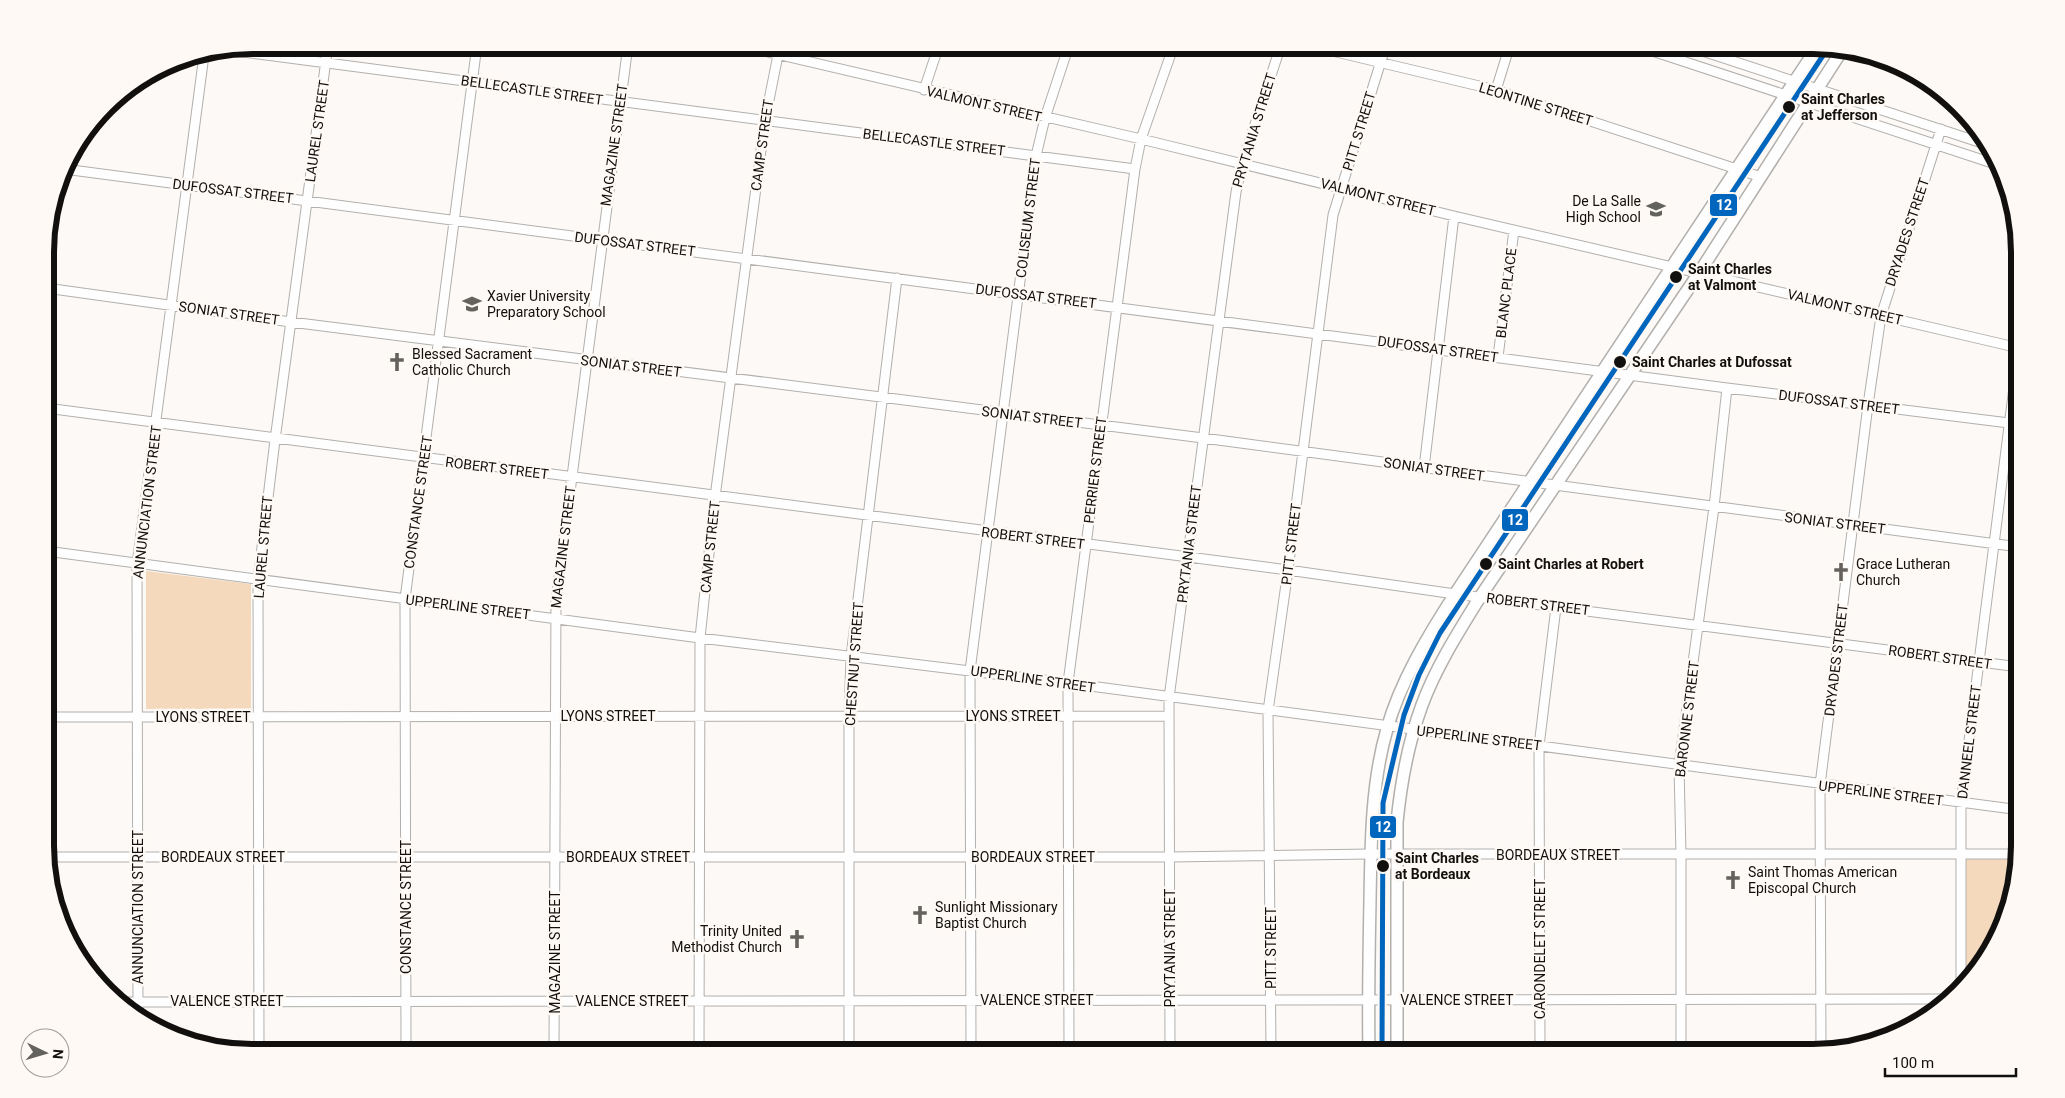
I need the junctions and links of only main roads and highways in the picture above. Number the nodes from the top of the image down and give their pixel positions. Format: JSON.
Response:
{"nodes":[{"id":1,"x":1813,"y":54,"type":"edge"},
{"id":2,"x":1839,"y":55,"type":"edge"},
{"id":3,"x":1369,"y":1044,"type":"edge"},
{"id":4,"x":1397,"y":1044,"type":"edge"}],
"edges":[{"from":1,"to":3,"type":"main road"},
{"from":2,"to":4,"type":"main road"}]}
